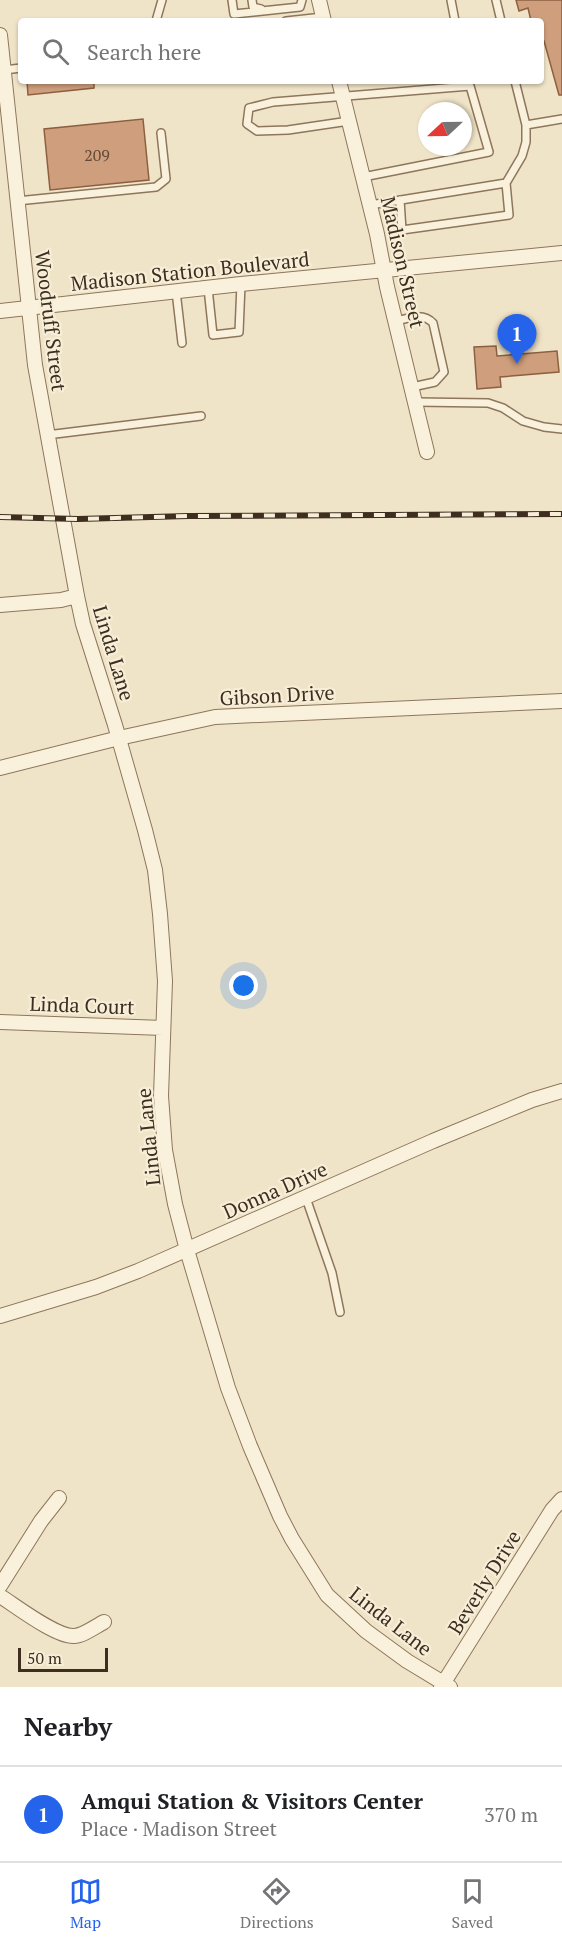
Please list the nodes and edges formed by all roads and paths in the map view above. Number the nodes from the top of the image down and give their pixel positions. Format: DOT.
graph roads {
  1 [pos="162,0"];
  2 [pos="232,0"];
  3 [pos="252,0"];
  4 [pos="300,0"];
  5 [pos="319,0"];
  6 [pos="451,0"];
  7 [pos="496,0"];
  8 [pos="157,18"];
  9 [pos="323,18"];
  10 [pos="454,18"];
  11 [pos="500,18"];
  12 [pos="0,35"];
  13 [pos="0,43"];
  14 [pos="18,68"];
  15 [pos="4,70"];
  16 [pos="340,84"];
  17 [pos="516,84"];
  18 [pos="343,96"];
  19 [pos="562,118"];
  20 [pos="349,121"];
  21 [pos="526,125"];
  22 [pos="161,133"];
  23 [pos="363,177"];
  24 [pos="506,183"];
  25 [pos="400,200"];
  26 [pos="17,201"];
  27 [pos="370,205"];
  28 [pos="562,253"];
  29 [pos="384,271"];
  30 [pos="241,284"];
  31 [pos="208,288"];
  32 [pos="176,291"];
  33 [pos="28,309"];
  34 [pos="0,311"];
  35 [pos="396,321"];
  36 [pos="182,343"];
  37 [pos="412,387"];
  38 [pos="416,402"];
  39 [pos="201,416"];
  40 [pos="562,429"];
  41 [pos="47,435"];
  42 [pos="427,452"];
  43 [pos="60,503"];
  44 [pos="77,596"];
  45 [pos="0,605"];
  46 [pos="562,701"];
  47 [pos="118,738"];
  48 [pos="0,768"];
  49 [pos="0,1022"];
  50 [pos="163,1028"];
  51 [pos="562,1091"];
  52 [pos="306,1198"];
  53 [pos="187,1250"];
  54 [pos="340,1312"];
  55 [pos="0,1316"];
  56 [pos="59,1498"];
  57 [pos="562,1499"];
  58 [pos="0,1586"];
  59 [pos="0,1596"];
  60 [pos="104,1622"];
  61 [pos="445,1686"];
  1 -- 8 [label="lane"];
  2 -- 4 [label="lane"];
  3 -- 4 [label="lane"];
  5 -- 9 [label="street"];
  6 -- 10 [label="lane"];
  7 -- 11 [label="lane"];
  12 -- 13 [label="street, Woodruff Street"];
  13 -- 15 [label="street, Woodruff Street"];
  14 -- 15 [label="lane"];
  15 -- 26 [label="street, Woodruff Street"];
  16 -- 18 [label="street, Madison Street"];
  17 -- 21 [label="lane"];
  18 -- 20 [label="street, Madison Street"];
  18 -- 20 [label="lane"];
  18 -- 23 [label="lane"];
  19 -- 21 [label="lane"];
  20 -- 23 [label="street, Madison Street"];
  21 -- 24 [label="lane"];
  22 -- 26 [label="lane"];
  23 -- 27 [label="street, Madison Street"];
  24 -- 25 [label="lane"];
  24 -- 25 [label="lane"];
  25 -- 27 [label="lane"];
  26 -- 33 [label="street, Woodruff Street"];
  27 -- 29 [label="street, Madison Street"];
  28 -- 29 [label="street, Madison Station Boulevard"];
  29 -- 30 [label="street, Madison Station Boulevard"];
  29 -- 35 [label="street, Madison Street"];
  30 -- 31 [label="street, Madison Station Boulevard"];
  30 -- 31 [label="lane"];
  31 -- 32 [label="street, Madison Station Boulevard"];
  32 -- 33 [label="street, Madison Station Boulevard"];
  32 -- 36 [label="lane"];
  33 -- 34 [label="street, Madison Station Boulevard"];
  33 -- 41 [label="street, Woodruff Street"];
  35 -- 37 [label="street, Madison Street"];
  35 -- 37 [label="lane"];
  37 -- 38 [label="street, Madison Street"];
  38 -- 40 [label="lane"];
  38 -- 42 [label="street, Madison Street"];
  39 -- 41 [label="lane"];
  41 -- 43 [label="street, Woodruff Street"];
  43 -- 44 [label="street, Linda Lane"];
  44 -- 45 [label="street"];
  44 -- 47 [label="street, Linda Lane"];
  46 -- 47 [label="street, Gibson Drive"];
  47 -- 48 [label="street, Gibson Drive"];
  47 -- 50 [label="street, Linda Lane"];
  49 -- 50 [label="street, Linda Court"];
  50 -- 53 [label="street, Linda Lane"];
  51 -- 52 [label="street, Donna Drive"];
  52 -- 53 [label="street, Donna Drive"];
  52 -- 54 [label="lane"];
  53 -- 55 [label="street, Donna Drive"];
  53 -- 61 [label="street, Linda Lane"];
  56 -- 58 [label="street"];
  57 -- 61 [label="street, Beverly Drive"];
  59 -- 60 [label="street"];
}
